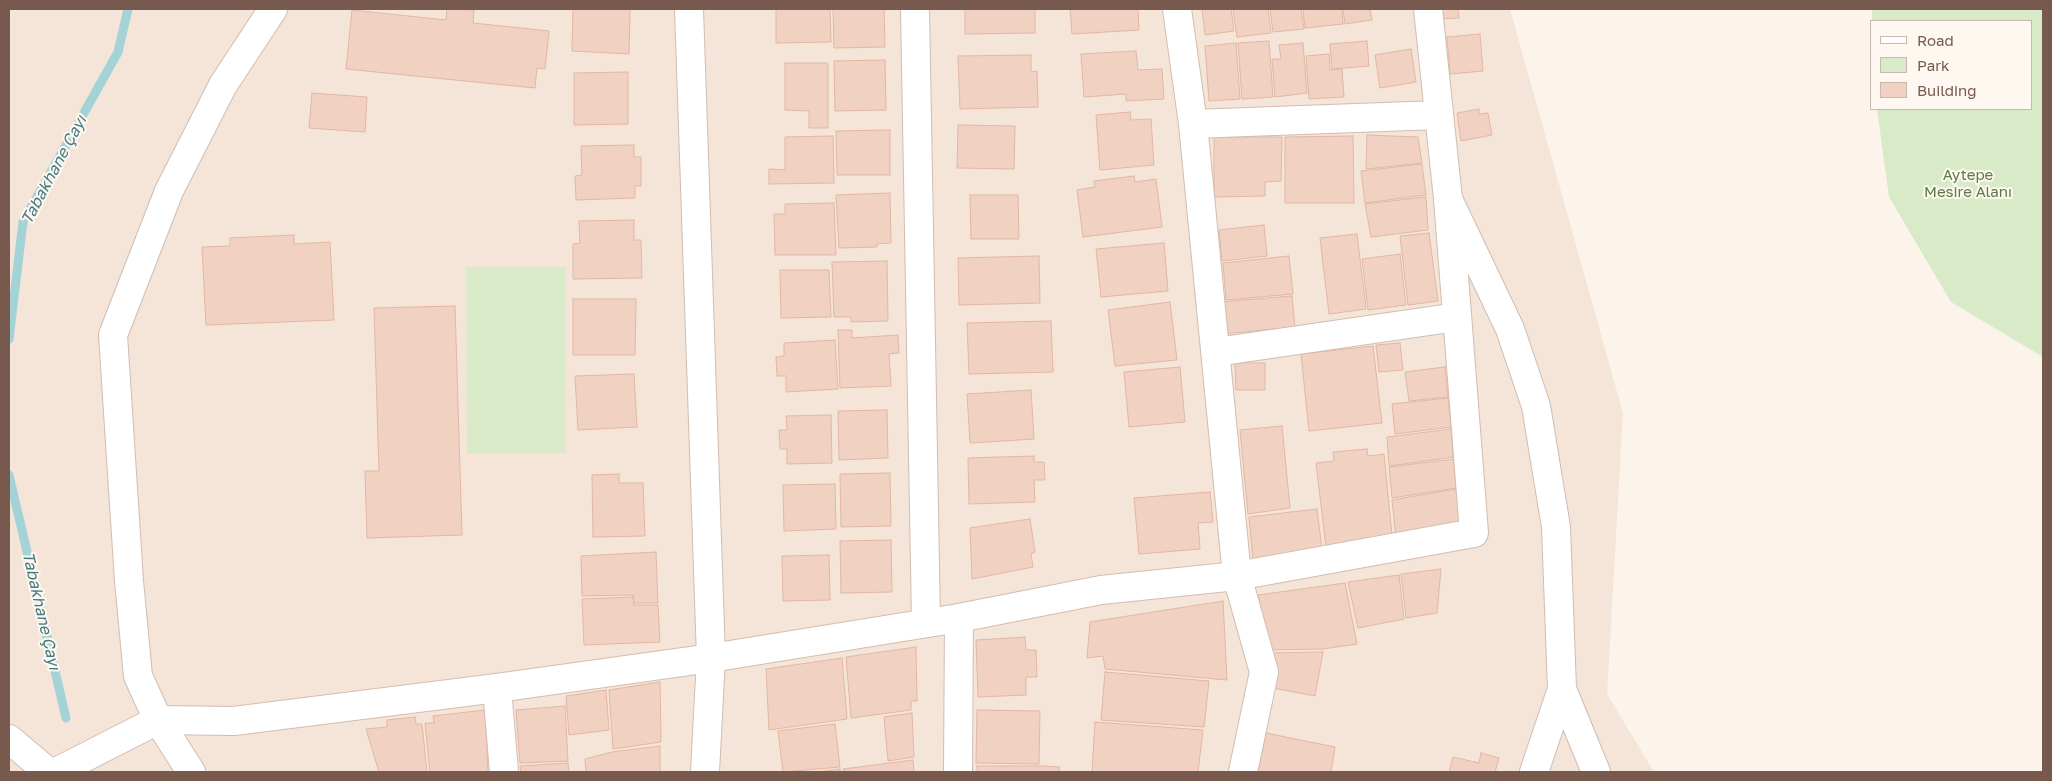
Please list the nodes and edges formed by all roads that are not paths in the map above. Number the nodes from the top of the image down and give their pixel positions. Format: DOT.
graph roads {
  1 [pos="273,9"];
  2 [pos="689,9"];
  3 [pos="915,9"];
  4 [pos="1177,9"];
  5 [pos="1428,9"];
  6 [pos="1438,115"];
  7 [pos="1193,124"];
  8 [pos="1448,199"];
  9 [pos="1457,317"];
  10 [pos="1216,352"];
  11 [pos="1237,576"];
  12 [pos="959,618"];
  13 [pos="926,622"];
  14 [pos="711,658"];
  15 [pos="497,688"];
  16 [pos="1562,689"];
  17 [pos="158,720"];
  18 [pos="9,739"];
  19 [pos="48,772"];
  20 [pos="56,772"];
  21 [pos="191,772"];
  22 [pos="504,772"];
  23 [pos="705,772"];
  24 [pos="958,772"];
  25 [pos="1243,772"];
  26 [pos="1534,772"];
  27 [pos="1596,772"];
  1 -- 17 [label="street"];
  2 -- 14 [label="street"];
  3 -- 13 [label="street"];
  4 -- 7 [label="street"];
  5 -- 6 [label="street"];
  6 -- 7 [label="street"];
  6 -- 8 [label="street"];
  7 -- 10 [label="street"];
  8 -- 9 [label="street"];
  8 -- 16 [label="street"];
  9 -- 10 [label="street"];
  9 -- 11 [label="street"];
  10 -- 11 [label="street"];
  11 -- 12 [label="street"];
  11 -- 25 [label="street"];
  12 -- 13 [label="street"];
  12 -- 24 [label="street"];
  13 -- 14 [label="street"];
  14 -- 15 [label="street"];
  14 -- 23 [label="street"];
  15 -- 17 [label="street"];
  15 -- 22 [label="street"];
  16 -- 26 [label="street"];
  16 -- 27 [label="street"];
  17 -- 20 [label="street"];
  17 -- 21 [label="street"];
  18 -- 19 [label="street"];
}
